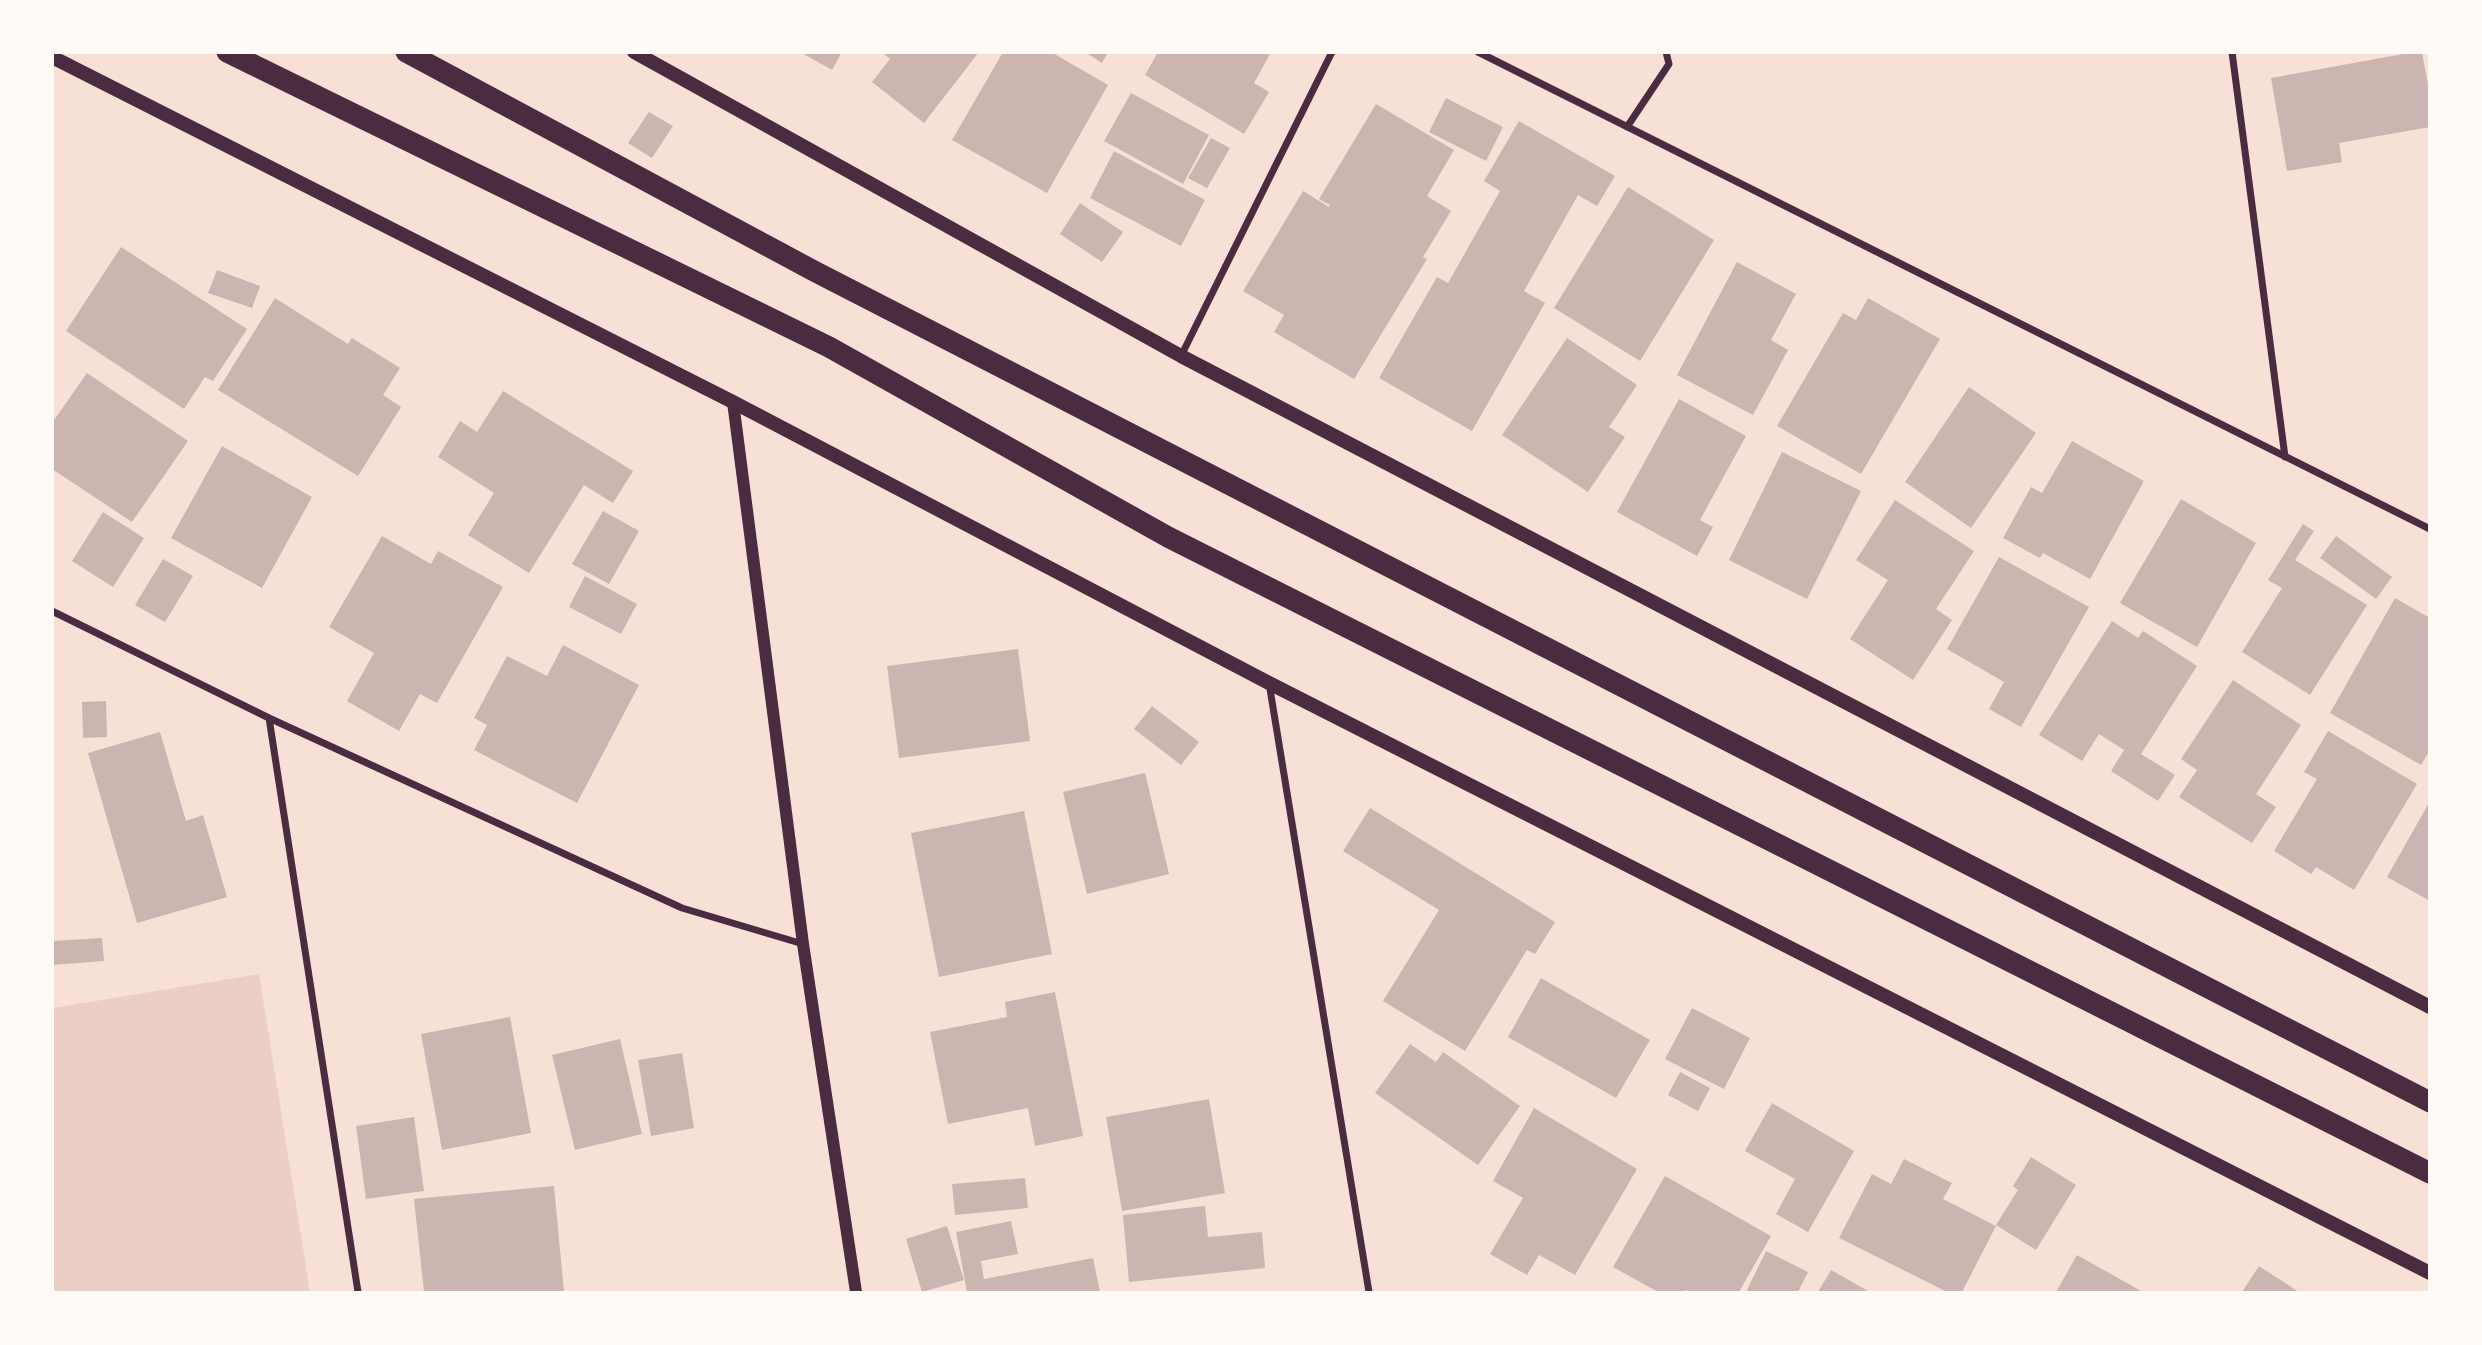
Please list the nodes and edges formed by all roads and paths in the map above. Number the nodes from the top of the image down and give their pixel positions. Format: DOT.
graph roads {
  1 [pos="227,52"];
  2 [pos="406,52"];
  3 [pos="634,52"];
  4 [pos="1332,52"];
  5 [pos="1478,52"];
  6 [pos="1666,52"];
  7 [pos="2232,52"];
  8 [pos="52,57"];
  9 [pos="1627,127"];
  10 [pos="1181,356"];
  11 [pos="733,402"];
  12 [pos="2286,457"];
  13 [pos="2430,529"];
  14 [pos="52,611"];
  15 [pos="1269,683"];
  16 [pos="269,718"];
  17 [pos="803,944"];
  18 [pos="2430,1007"];
  19 [pos="2430,1102"];
  20 [pos="2430,1173"];
  21 [pos="2430,1273"];
  22 [pos="1370,1292"];
  23 [pos="358,1293"];
  24 [pos="856,1293"];
  1 -- 20 [label="highway"];
  2 -- 19 [label="highway"];
  3 -- 10 [label="main road"];
  4 -- 10 [label="street"];
  5 -- 9 [label="street"];
  6 -- 9 [label="street"];
  7 -- 12 [label="street"];
  8 -- 11 [label="main road"];
  9 -- 12 [label="street"];
  10 -- 18 [label="main road"];
  11 -- 15 [label="main road"];
  11 -- 17 [label="street"];
  12 -- 13 [label="street"];
  14 -- 16 [label="street"];
  15 -- 21 [label="main road"];
  15 -- 22 [label="street"];
  16 -- 17 [label="street"];
  16 -- 23 [label="street"];
  17 -- 24 [label="street"];
}
